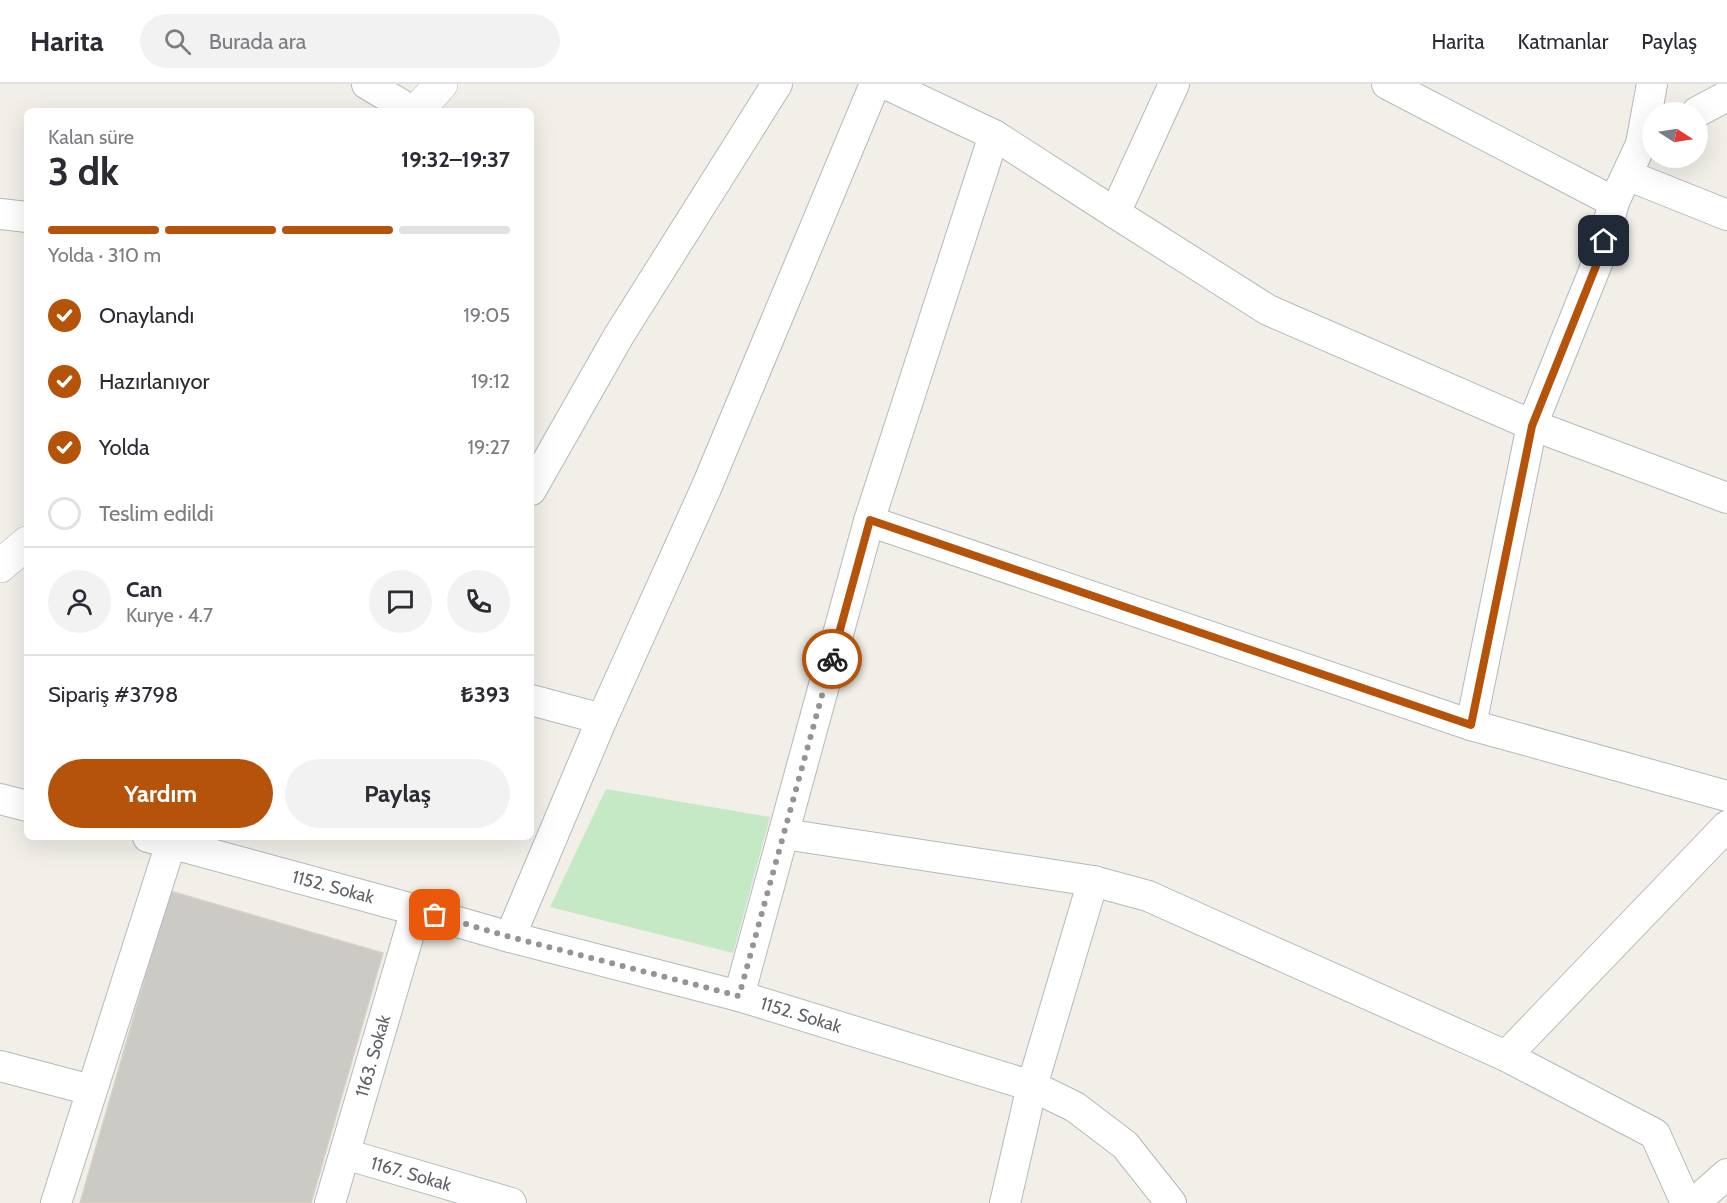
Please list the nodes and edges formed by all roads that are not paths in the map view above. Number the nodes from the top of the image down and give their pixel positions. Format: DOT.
graph roads {
  1 [pos="367,84"];
  2 [pos="441,84"];
  3 [pos="777,84"];
  4 [pos="875,84"];
  5 [pos="886,84"];
  6 [pos="1174,84"];
  7 [pos="1387,84"];
  8 [pos="1652,84"];
  9 [pos="1727,96"];
  10 [pos="1650,102"];
  11 [pos="1708,106"];
  12 [pos="407,108"];
  13 [pos="420,108"];
  14 [pos="994,135"];
  15 [pos="1642,150"];
  16 [pos="1627,175"];
  17 [pos="1614,202"];
  18 [pos="1115,213"];
  19 [pos="0,214"];
  20 [pos="1727,215"];
  21 [pos="24,217"];
  22 [pos="1532,426"];
  23 [pos="534,485"];
  24 [pos="1727,498"];
  25 [pos="870,520"];
  26 [pos="534,701"];
  27 [pos="602,718"];
  28 [pos="1471,725"];
  29 [pos="1727,796"];
  30 [pos="0,799"];
  31 [pos="24,805"];
  32 [pos="1727,826"];
  33 [pos="784,834"];
  34 [pos="159,840"];
  35 [pos="1093,881"];
  36 [pos="416,910"];
  37 [pos="510,937"];
  38 [pos="739,996"];
  39 [pos="1506,1056"];
  40 [pos="0,1066"];
  41 [pos="1032,1086"];
  42 [pos="91,1090"];
  43 [pos="345,1154"];
  44 [pos="1727,1174"];
  45 [pos="56,1203"];
  46 [pos="330,1203"];
  47 [pos="511,1203"];
  48 [pos="1005,1203"];
  49 [pos="1171,1203"];
  50 [pos="1686,1203"];
  51 [pos="1694,1203"];
  1 -- 12 [label="street"];
  2 -- 13 [label="street"];
  3 -- 23 [label="street"];
  4 -- 27 [label="street"];
  5 -- 14 [label="street"];
  6 -- 18 [label="street"];
  7 -- 17 [label="street"];
  8 -- 10 [label="street"];
  9 -- 11 [label="street"];
  14 -- 18 [label="street"];
  14 -- 25 [label="street"];
  15 -- 16 [label="street"];
  16 -- 17 [label="street"];
  16 -- 20 [label="street"];
  17 -- 22 [label="street"];
  18 -- 22 [label="street"];
  19 -- 21 [label="street"];
  22 -- 24 [label="street"];
  22 -- 28 [label="street"];
  25 -- 28 [label="street"];
  25 -- 33 [label="street"];
  26 -- 27 [label="street"];
  27 -- 37 [label="street"];
  28 -- 29 [label="street"];
  30 -- 31 [label="street"];
  32 -- 39 [label="street"];
  33 -- 35 [label="street"];
  33 -- 38 [label="street"];
  34 -- 36 [label="street, 1152. Sokak"];
  34 -- 42 [label="street"];
  35 -- 39 [label="street"];
  35 -- 41 [label="street"];
  36 -- 37 [label="street, 1152. Sokak"];
  36 -- 43 [label="street, 1163. Sokak"];
  37 -- 38 [label="street, 1152. Sokak"];
  38 -- 41 [label="street, 1152. Sokak"];
  39 -- 50 [label="street"];
  40 -- 42 [label="street"];
  41 -- 48 [label="street"];
  41 -- 49 [label="street, 1152. Sokak"];
  42 -- 45 [label="street"];
  43 -- 46 [label="street, 1163. Sokak"];
  43 -- 47 [label="street, 1167. Sokak"];
  44 -- 51 [label="street"];
}
